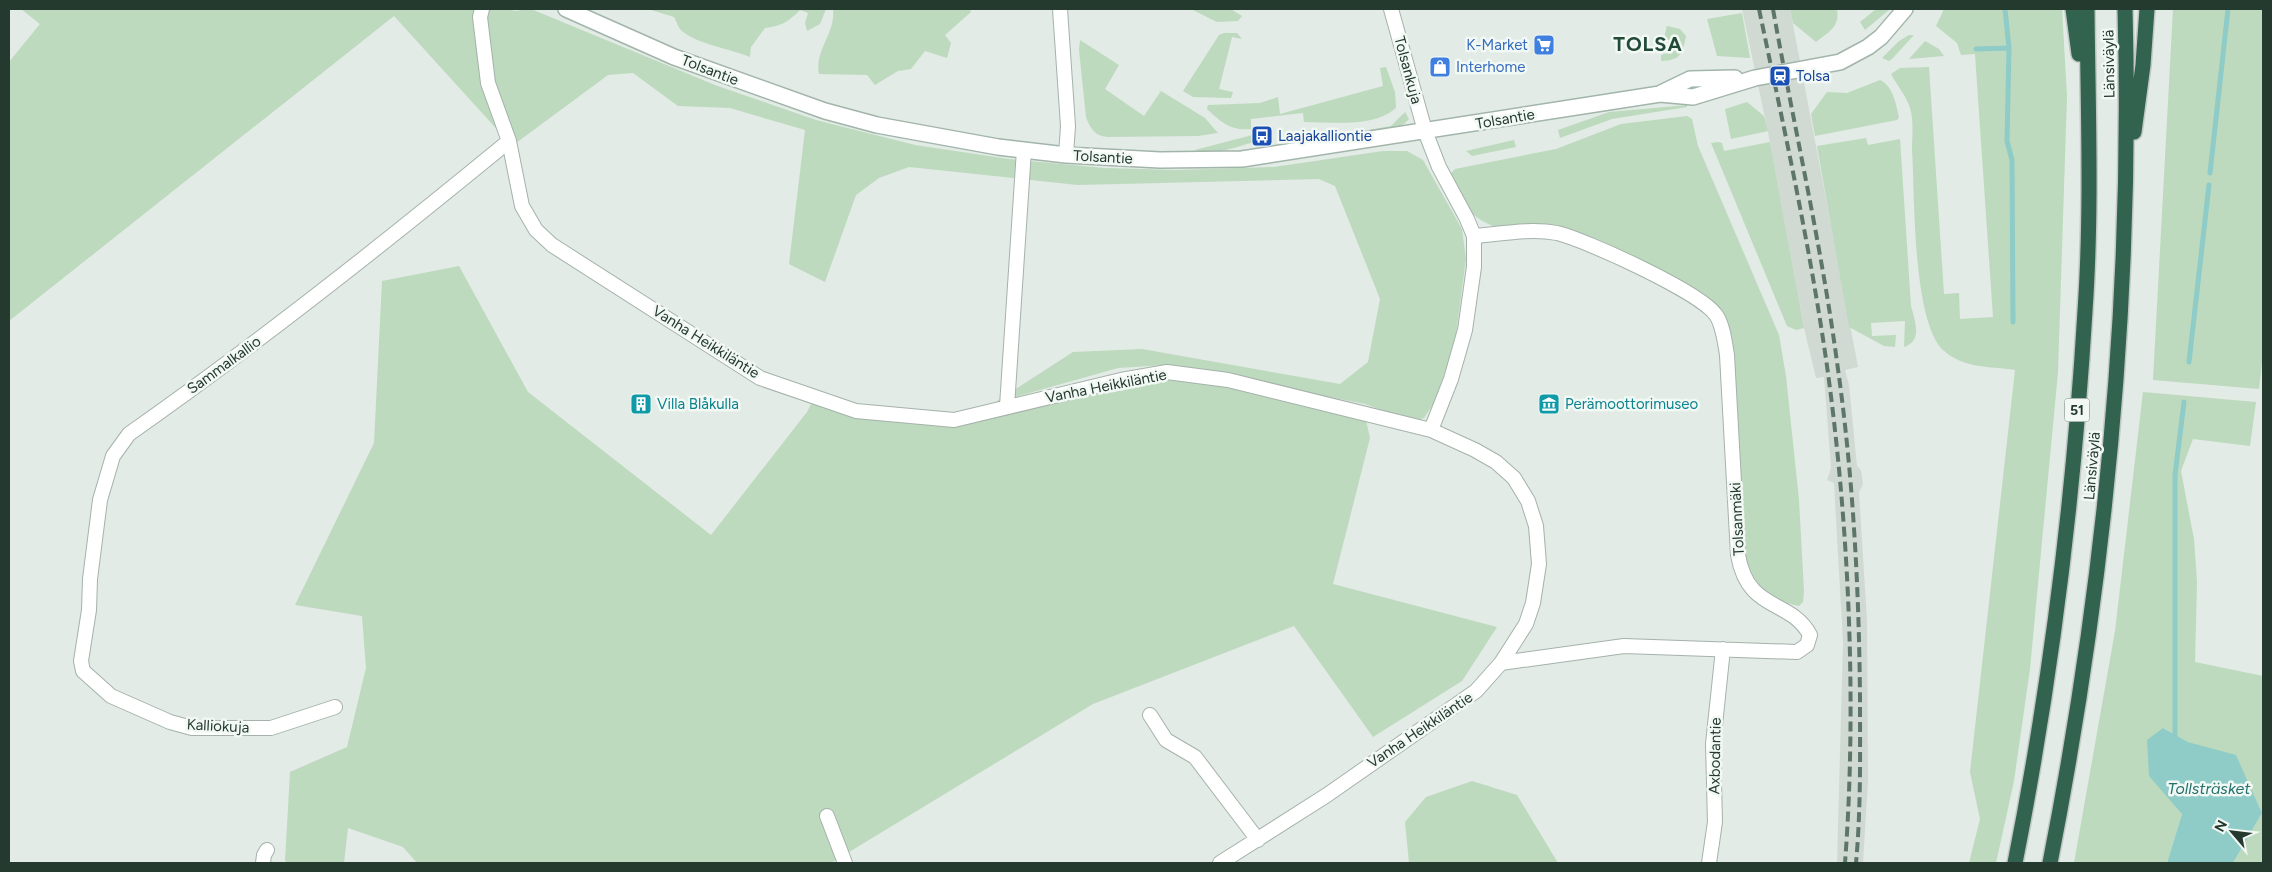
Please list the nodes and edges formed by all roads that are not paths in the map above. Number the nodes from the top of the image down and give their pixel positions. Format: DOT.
graph roads {
  1 [pos="482,9"];
  2 [pos="566,9"];
  3 [pos="1060,9"];
  4 [pos="1392,9"];
  5 [pos="1905,9"];
  6 [pos="2073,9"];
  7 [pos="2087,9"];
  8 [pos="2125,9"];
  9 [pos="2147,9"];
  10 [pos="2088,124"];
  11 [pos="1425,131"];
  12 [pos="509,141"];
  13 [pos="1024,150"];
  14 [pos="1066,155"];
  15 [pos="2126,195"];
  16 [pos="1474,236"];
  17 [pos="1007,406"];
  18 [pos="1431,430"];
  19 [pos="1723,649"];
  20 [pos="1501,663"];
  21 [pos="83,671"];
  22 [pos="335,707"];
  23 [pos="1150,715"];
  24 [pos="827,816"];
  25 [pos="1258,840"];
  26 [pos="844,863"];
  27 [pos="1220,863"];
  28 [pos="1709,863"];
  29 [pos="2015,863"];
  30 [pos="2050,863"];
  1 -- 12 [label="street, Vanha Heikkiläntie"];
  2 -- 13 [label="street, Tolsantie"];
  3 -- 14 [label="street"];
  4 -- 11 [label="street, Tolsankuja"];
  5 -- 11 [label="street, Tolsantie"];
  6 -- 10 [label="highway"];
  7 -- 10 [label="highway, Länsiväylä / 51"];
  8 -- 15 [label="highway, Länsiväylä"];
  9 -- 15 [label="highway"];
  10 -- 29 [label="highway, Länsiväylä / 51"];
  11 -- 14 [label="street, Tolsantie"];
  11 -- 16 [label="street, Tolsankuja"];
  12 -- 17 [label="street, Vanha Heikkiläntie"];
  12 -- 21 [label="street, Sammalkallio"];
  13 -- 14 [label="street, Tolsantie"];
  13 -- 17 [label="street"];
  15 -- 30 [label="highway, Länsiväylä"];
  16 -- 18 [label="street"];
  16 -- 19 [label="street, Tolsanmäki"];
  17 -- 18 [label="street, Vanha Heikkiläntie"];
  18 -- 20 [label="street, Vanha Heikkiläntie"];
  19 -- 20 [label="street, Tolsanmäki"];
  19 -- 28 [label="street, Axbodantie"];
  20 -- 25 [label="street, Vanha Heikkiläntie"];
  21 -- 22 [label="street, Kalliokuja"];
  23 -- 25 [label="street"];
  24 -- 26 [label="street"];
  25 -- 27 [label="street, Vanha Heikkiläntie"];
}
